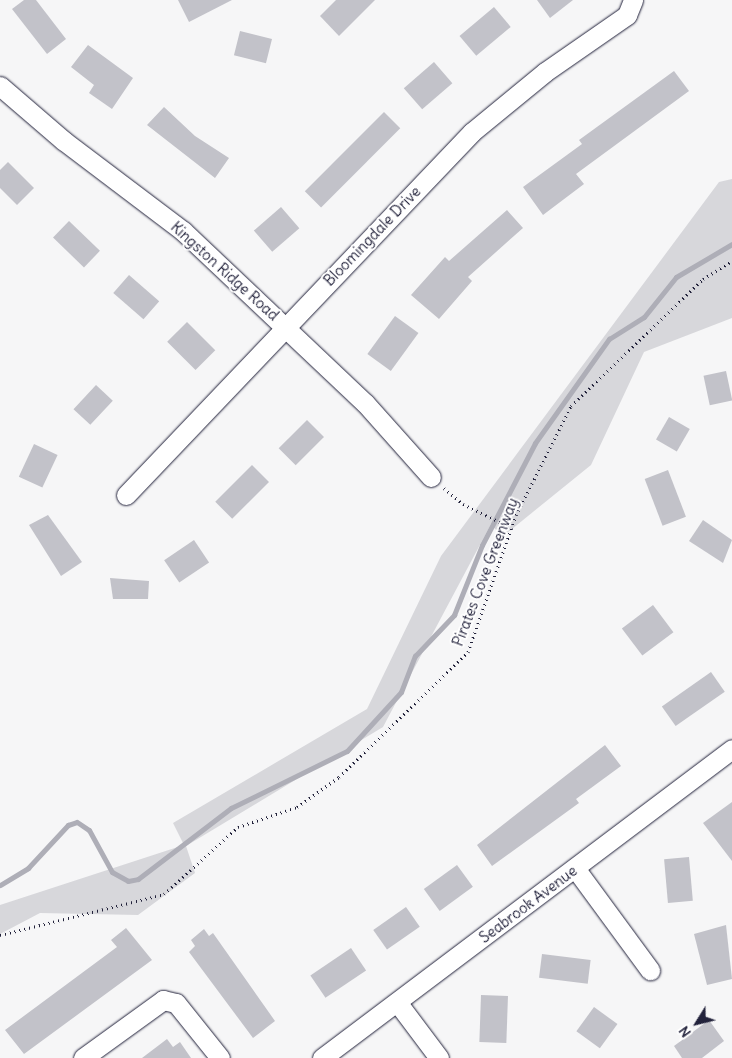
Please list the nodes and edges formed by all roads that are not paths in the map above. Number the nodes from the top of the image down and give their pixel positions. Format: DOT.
graph roads {
  1 [pos="633,0"];
  2 [pos="0,86"];
  3 [pos="286,326"];
  4 [pos="431,477"];
  5 [pos="126,495"];
  6 [pos="732,749"];
  7 [pos="575,868"];
  8 [pos="650,970"];
  9 [pos="397,1002"];
  10 [pos="83,1058"];
  11 [pos="220,1058"];
  12 [pos="322,1058"];
  13 [pos="439,1058"];
  1 -- 3 [label="street, Bloomingdale Drive"];
  2 -- 3 [label="street, Kingston Ridge Road"];
  3 -- 4 [label="street, Kingston Ridge Road"];
  3 -- 5 [label="street, Bloomingdale Drive"];
  6 -- 7 [label="street, Seabrook Avenue"];
  7 -- 8 [label="street"];
  7 -- 9 [label="street, Seabrook Avenue"];
  9 -- 12 [label="street, Seabrook Avenue"];
  9 -- 13 [label="street"];
  10 -- 11 [label="street"];
}
